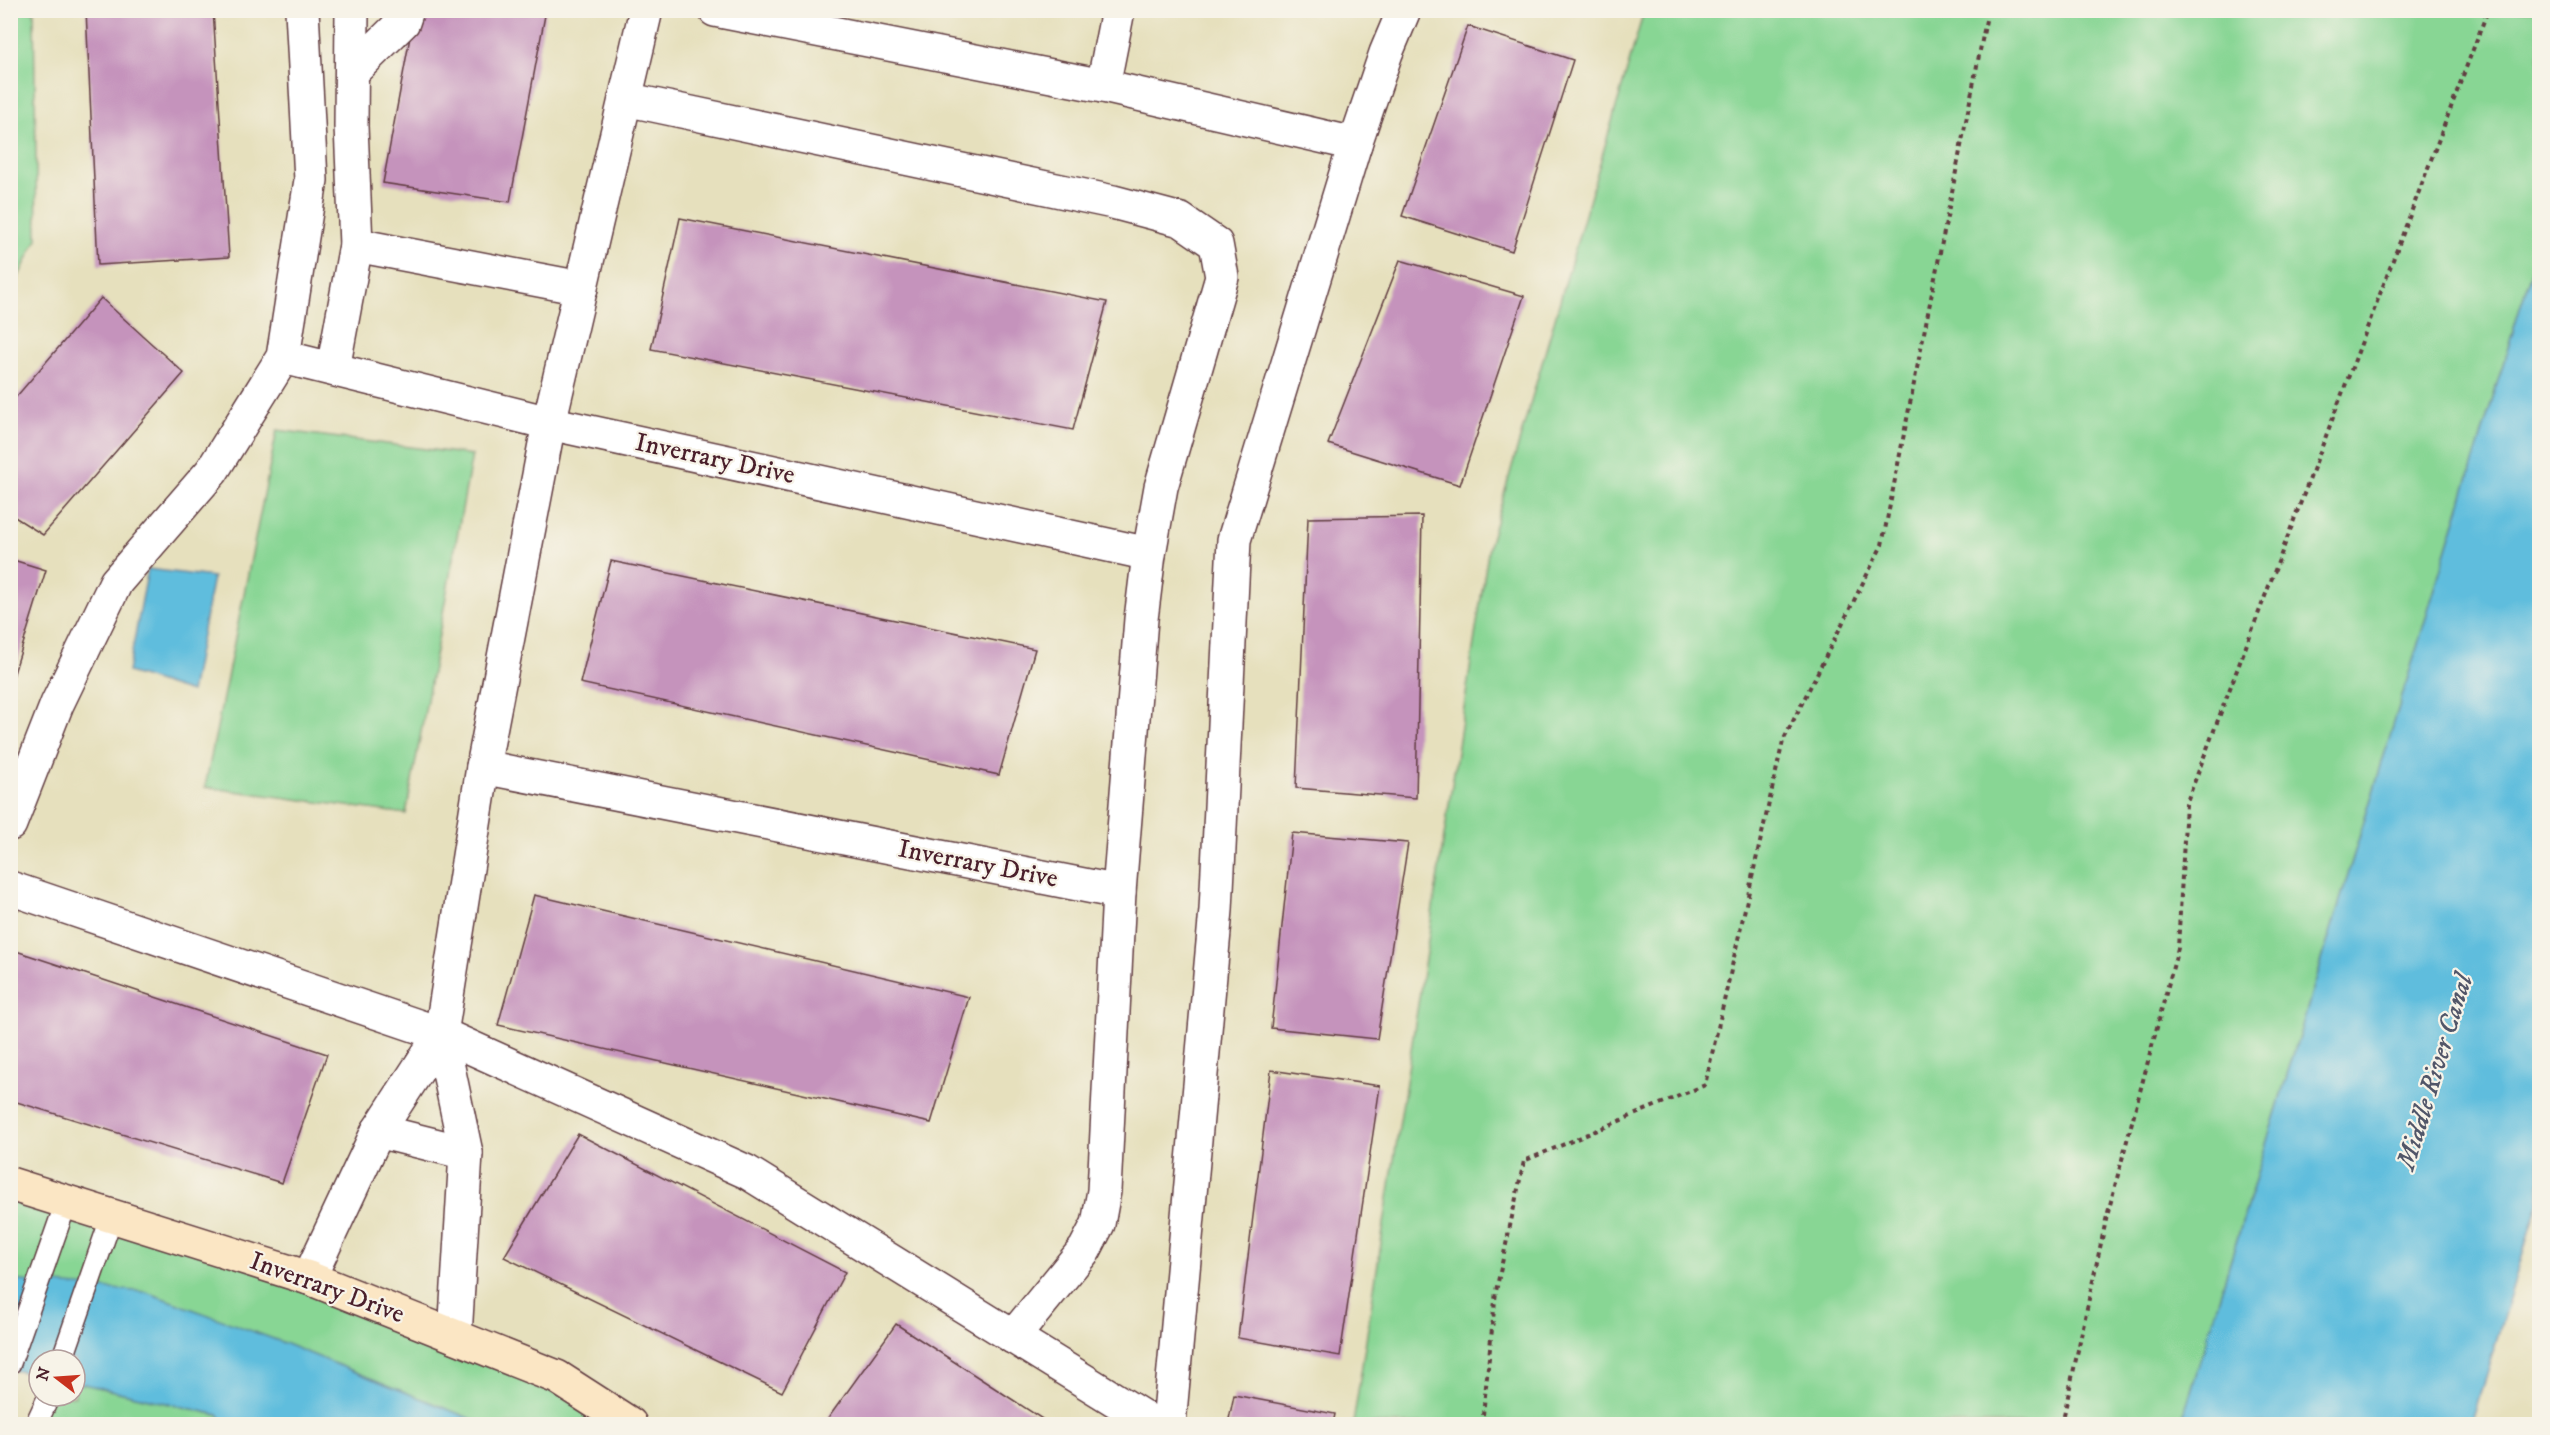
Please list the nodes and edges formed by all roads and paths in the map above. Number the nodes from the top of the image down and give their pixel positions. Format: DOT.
graph roads {
  1 [pos="302,10"];
  2 [pos="352,10"];
  3 [pos="407,10"];
  4 [pos="646,10"];
  5 [pos="715,10"];
  6 [pos="1118,10"];
  7 [pos="1404,10"];
  8 [pos="1988,10"];
  9 [pos="2488,10"];
  10 [pos="353,71"];
  11 [pos="1103,86"];
  12 [pos="625,99"];
  13 [pos="1355,144"];
  14 [pos="356,245"];
  15 [pos="581,288"];
  16 [pos="283,357"];
  17 [pos="333,369"];
  18 [pos="549,423"];
  19 [pos="1149,554"];
  20 [pos="483,767"];
  21 [pos="10,824"];
  22 [pos="10,888"];
  23 [pos="1119,892"];
  24 [pos="441,1034"];
  25 [pos="378,1131"];
  26 [pos="466,1153"];
  27 [pos="10,1184"];
  28 [pos="66,1203"];
  29 [pos="112,1216"];
  30 [pos="309,1278"];
  31 [pos="455,1336"];
  32 [pos="1013,1337"];
  33 [pos="66,1348"];
  34 [pos="10,1363"];
  35 [pos="44,1408"];
  36 [pos="36,1425"];
  37 [pos="630,1425"];
  38 [pos="1154,1425"];
  39 [pos="1169,1425"];
  40 [pos="1482,1425"];
  41 [pos="2062,1425"];
  1 -- 16 [label="street"];
  2 -- 10 [label="street"];
  3 -- 10 [label="street"];
  4 -- 12 [label="street"];
  5 -- 11 [label="street"];
  6 -- 11 [label="street"];
  7 -- 13 [label="street"];
  8 -- 40 [label="path"];
  9 -- 41 [label="path"];
  10 -- 14 [label="street"];
  11 -- 13 [label="street"];
  12 -- 15 [label="street"];
  12 -- 19 [label="street"];
  13 -- 39 [label="street"];
  14 -- 15 [label="street"];
  14 -- 17 [label="street"];
  15 -- 18 [label="street"];
  16 -- 17 [label="street, Inverrary Drive"];
  16 -- 21 [label="street"];
  17 -- 18 [label="street, Inverrary Drive"];
  18 -- 19 [label="street, Inverrary Drive"];
  18 -- 20 [label="street"];
  19 -- 23 [label="street"];
  20 -- 23 [label="street, Inverrary Drive"];
  20 -- 24 [label="street"];
  22 -- 24 [label="street"];
  23 -- 32 [label="street"];
  24 -- 25 [label="street"];
  24 -- 26 [label="street"];
  24 -- 32 [label="street"];
  25 -- 26 [label="street"];
  25 -- 30 [label="street"];
  26 -- 31 [label="street"];
  27 -- 28 [label="street, Inverrary Drive"];
  28 -- 29 [label="street, Inverrary Drive"];
  28 -- 34 [label="lane"];
  29 -- 30 [label="street, Inverrary Drive"];
  29 -- 33 [label="lane"];
  30 -- 31 [label="street, Inverrary Drive"];
  31 -- 37 [label="street, Inverrary Drive"];
  32 -- 38 [label="street"];
  35 -- 36 [label="lane"];
}
